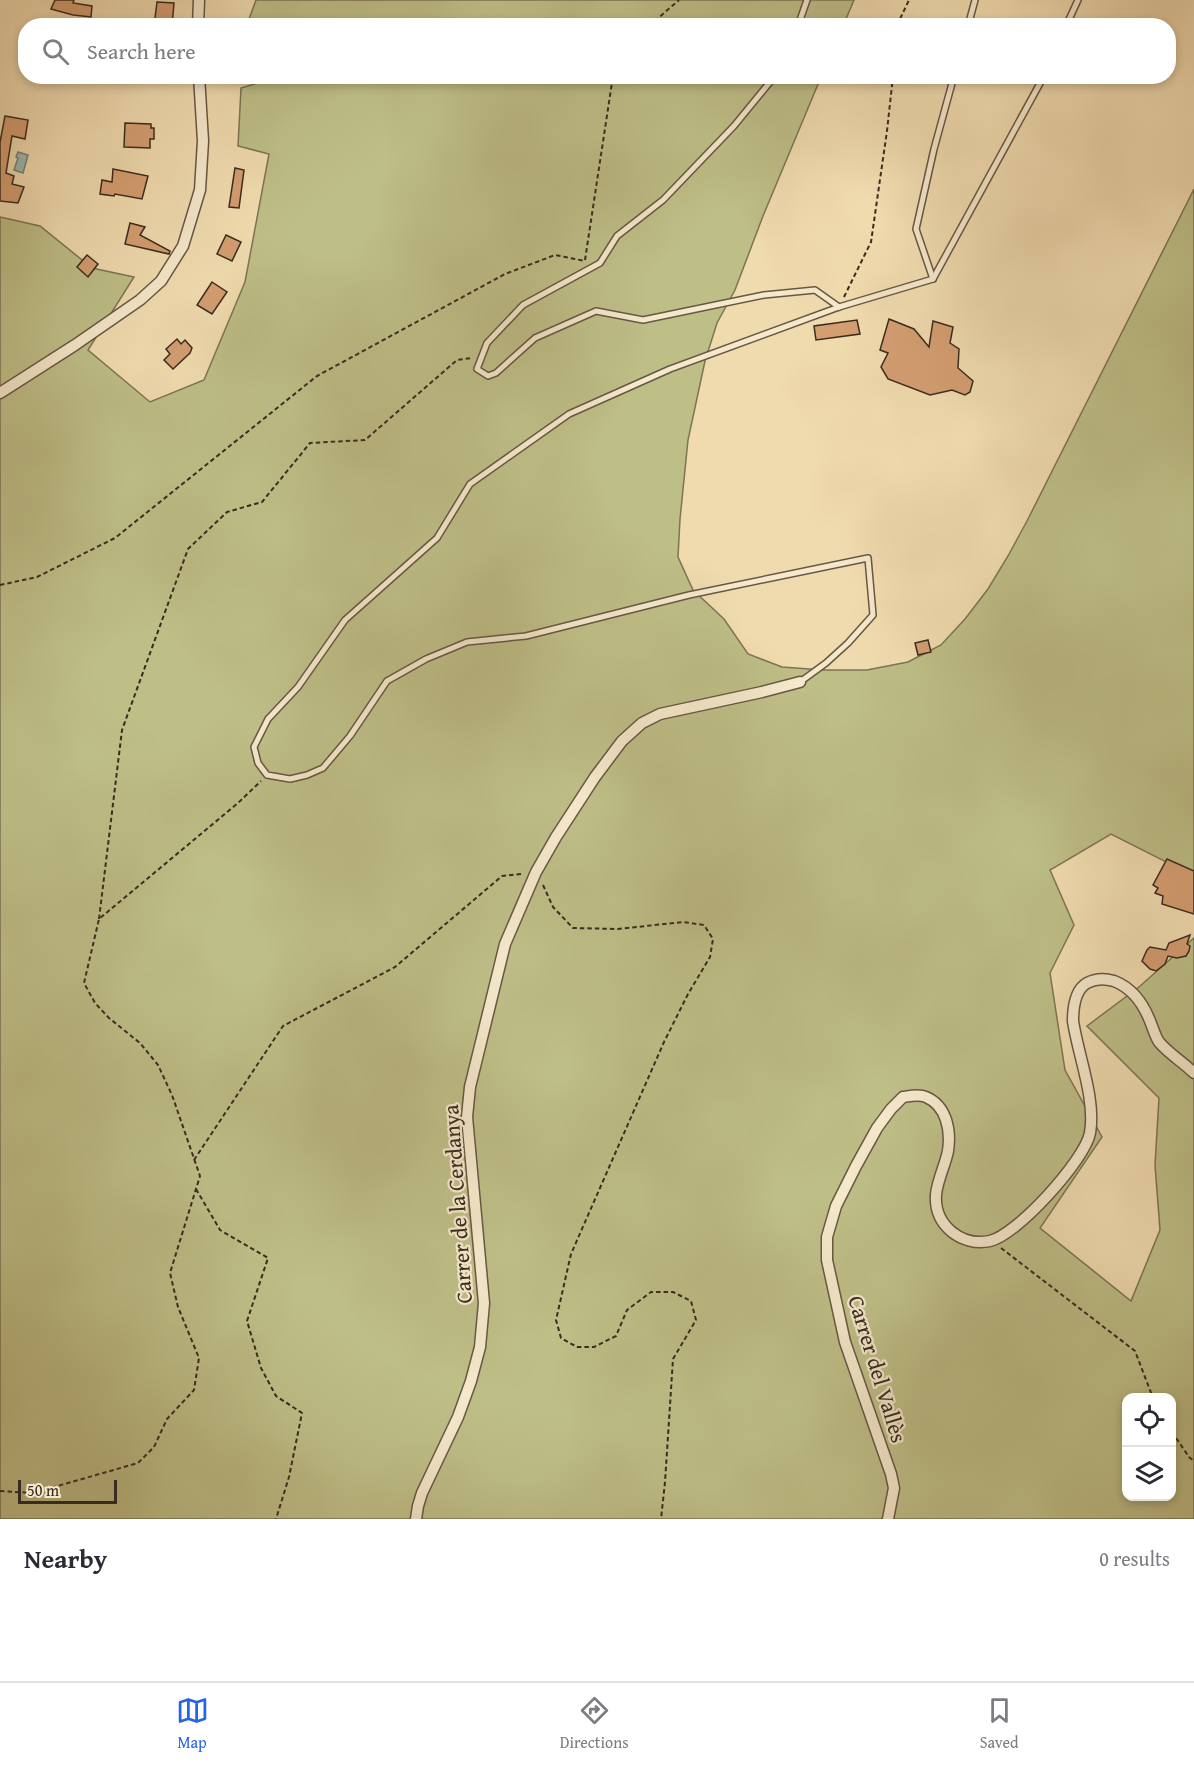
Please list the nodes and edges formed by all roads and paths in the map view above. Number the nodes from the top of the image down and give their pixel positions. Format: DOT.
graph roads {
  1 [pos="199,0"];
  2 [pos="679,0"];
  3 [pos="807,0"];
  4 [pos="909,0"];
  5 [pos="975,0"];
  6 [pos="1078,0"];
  7 [pos="198,18"];
  8 [pos="658,18"];
  9 [pos="801,18"];
  10 [pos="900,18"];
  11 [pos="970,18"];
  12 [pos="1070,18"];
  13 [pos="199,84"];
  14 [pos="612,84"];
  15 [pos="768,84"];
  16 [pos="892,84"];
  17 [pos="952,84"];
  18 [pos="1040,84"];
  19 [pos="585,261"];
  20 [pos="600,263"];
  21 [pos="933,279"];
  22 [pos="839,307"];
  23 [pos="481,357"];
  24 [pos="0,393"];
  25 [pos="0,585"];
  26 [pos="800,681"];
  27 [pos="267,776"];
  28 [pos="536,872"];
  29 [pos="99,919"];
  30 [pos="1194,1073"];
  31 [pos="194,1160"];
  32 [pos="196,1189"];
  33 [pos="991,1241"];
  34 [pos="1151,1393"];
  35 [pos="1176,1438"];
  36 [pos="1194,1461"];
  37 [pos="0,1491"];
  38 [pos="276,1519"];
  39 [pos="416,1519"];
  40 [pos="661,1519"];
  41 [pos="888,1519"];
  1 -- 7 [label="street"];
  2 -- 8 [label="path"];
  3 -- 9 [label="lane"];
  4 -- 10 [label="path"];
  5 -- 11 [label="lane"];
  6 -- 12 [label="lane"];
  13 -- 24 [label="street"];
  14 -- 19 [label="path"];
  15 -- 20 [label="lane"];
  16 -- 22 [label="path"];
  17 -- 21 [label="lane"];
  18 -- 21 [label="lane"];
  19 -- 20 [label="path"];
  19 -- 25 [label="path"];
  20 -- 23 [label="lane"];
  21 -- 22 [label="lane"];
  22 -- 23 [label="lane"];
  22 -- 27 [label="lane"];
  23 -- 29 [label="path"];
  26 -- 27 [label="lane"];
  26 -- 28 [label="street, Carrer de la Cerdanya"];
  27 -- 29 [label="path"];
  28 -- 31 [label="path"];
  28 -- 39 [label="street, Carrer de la Cerdanya"];
  28 -- 40 [label="path"];
  29 -- 31 [label="path"];
  30 -- 33 [label="street"];
  31 -- 32 [label="path"];
  32 -- 37 [label="path"];
  32 -- 38 [label="path"];
  33 -- 34 [label="path"];
  33 -- 41 [label="street, Carrer del Vallès"];
  35 -- 36 [label="path"];
}
